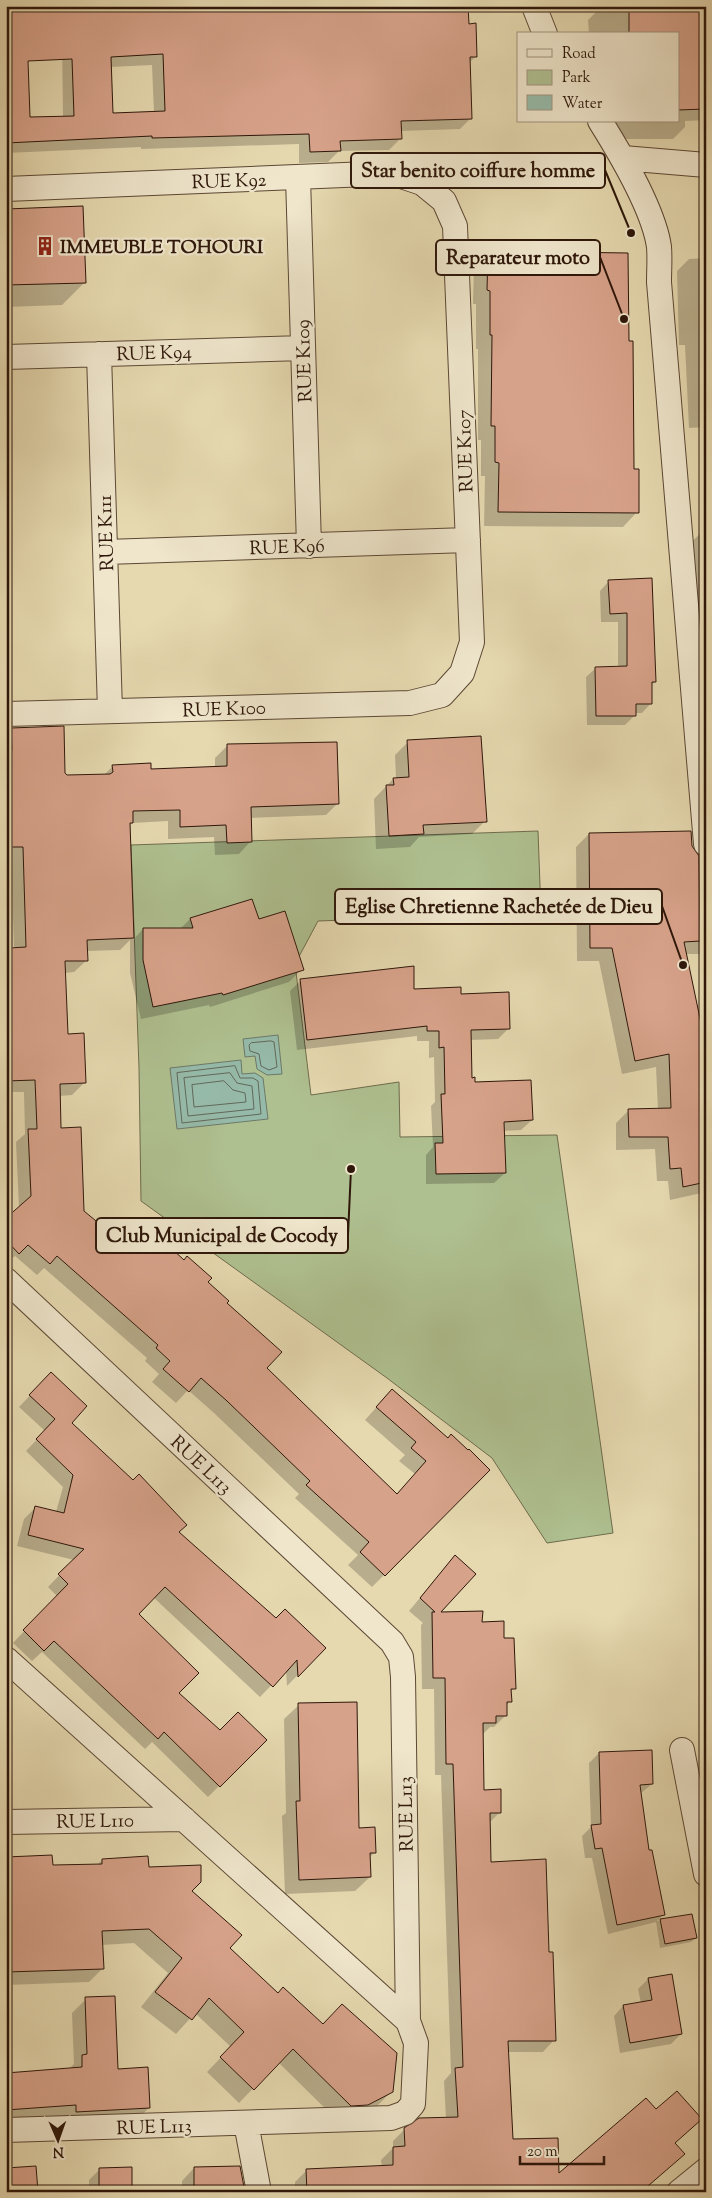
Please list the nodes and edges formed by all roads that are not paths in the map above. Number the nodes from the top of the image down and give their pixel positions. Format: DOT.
graph roads {
  1 [pos="534,6"];
  2 [pos="544,32"];
  3 [pos="601,122"];
  4 [pos="623,158"];
  5 [pos="706,165"];
  6 [pos="298,177"];
  7 [pos="6,189"];
  8 [pos="444,200"];
  9 [pos="302,348"];
  10 [pos="99,354"];
  11 [pos="6,357"];
  12 [pos="468,540"];
  13 [pos="308,546"];
  14 [pos="106,552"];
  15 [pos="442,695"];
  16 [pos="110,711"];
  17 [pos="6,714"];
  18 [pos="706,843"];
  19 [pos="6,1280"];
  20 [pos="6,1660"];
  21 [pos="682,1750"];
  22 [pos="184,1818"];
  23 [pos="6,1822"];
  24 [pos="706,1874"];
  25 [pos="408,2020"];
  26 [pos="246,2123"];
  27 [pos="6,2130"];
  28 [pos="706,2170"];
  29 [pos="259,2192"];
  30 [pos="678,2192"];
  1 -- 2 [label="street"];
  3 -- 4 [label="street"];
  4 -- 5 [label="street"];
  4 -- 18 [label="street"];
  6 -- 7 [label="street, RUE K92"];
  6 -- 8 [label="street, RUE K92"];
  6 -- 9 [label="street, RUE K109"];
  8 -- 12 [label="street, RUE K107"];
  9 -- 10 [label="street, RUE K94"];
  9 -- 13 [label="street, RUE K109"];
  10 -- 11 [label="street, RUE K94"];
  10 -- 14 [label="street, RUE K111"];
  12 -- 13 [label="street, RUE K96"];
  12 -- 15 [label="street, RUE K107"];
  13 -- 14 [label="street, RUE K96"];
  14 -- 16 [label="street, RUE K111"];
  15 -- 16 [label="street, RUE K100"];
  16 -- 17 [label="street, RUE K100"];
  19 -- 25 [label="street, RUE L113"];
  20 -- 22 [label="street"];
  21 -- 24 [label="street"];
  22 -- 23 [label="street, RUE L110"];
  22 -- 25 [label="street"];
  25 -- 26 [label="street, RUE L113"];
  26 -- 27 [label="street, RUE L113"];
  26 -- 29 [label="street"];
  28 -- 30 [label="street"];
}
